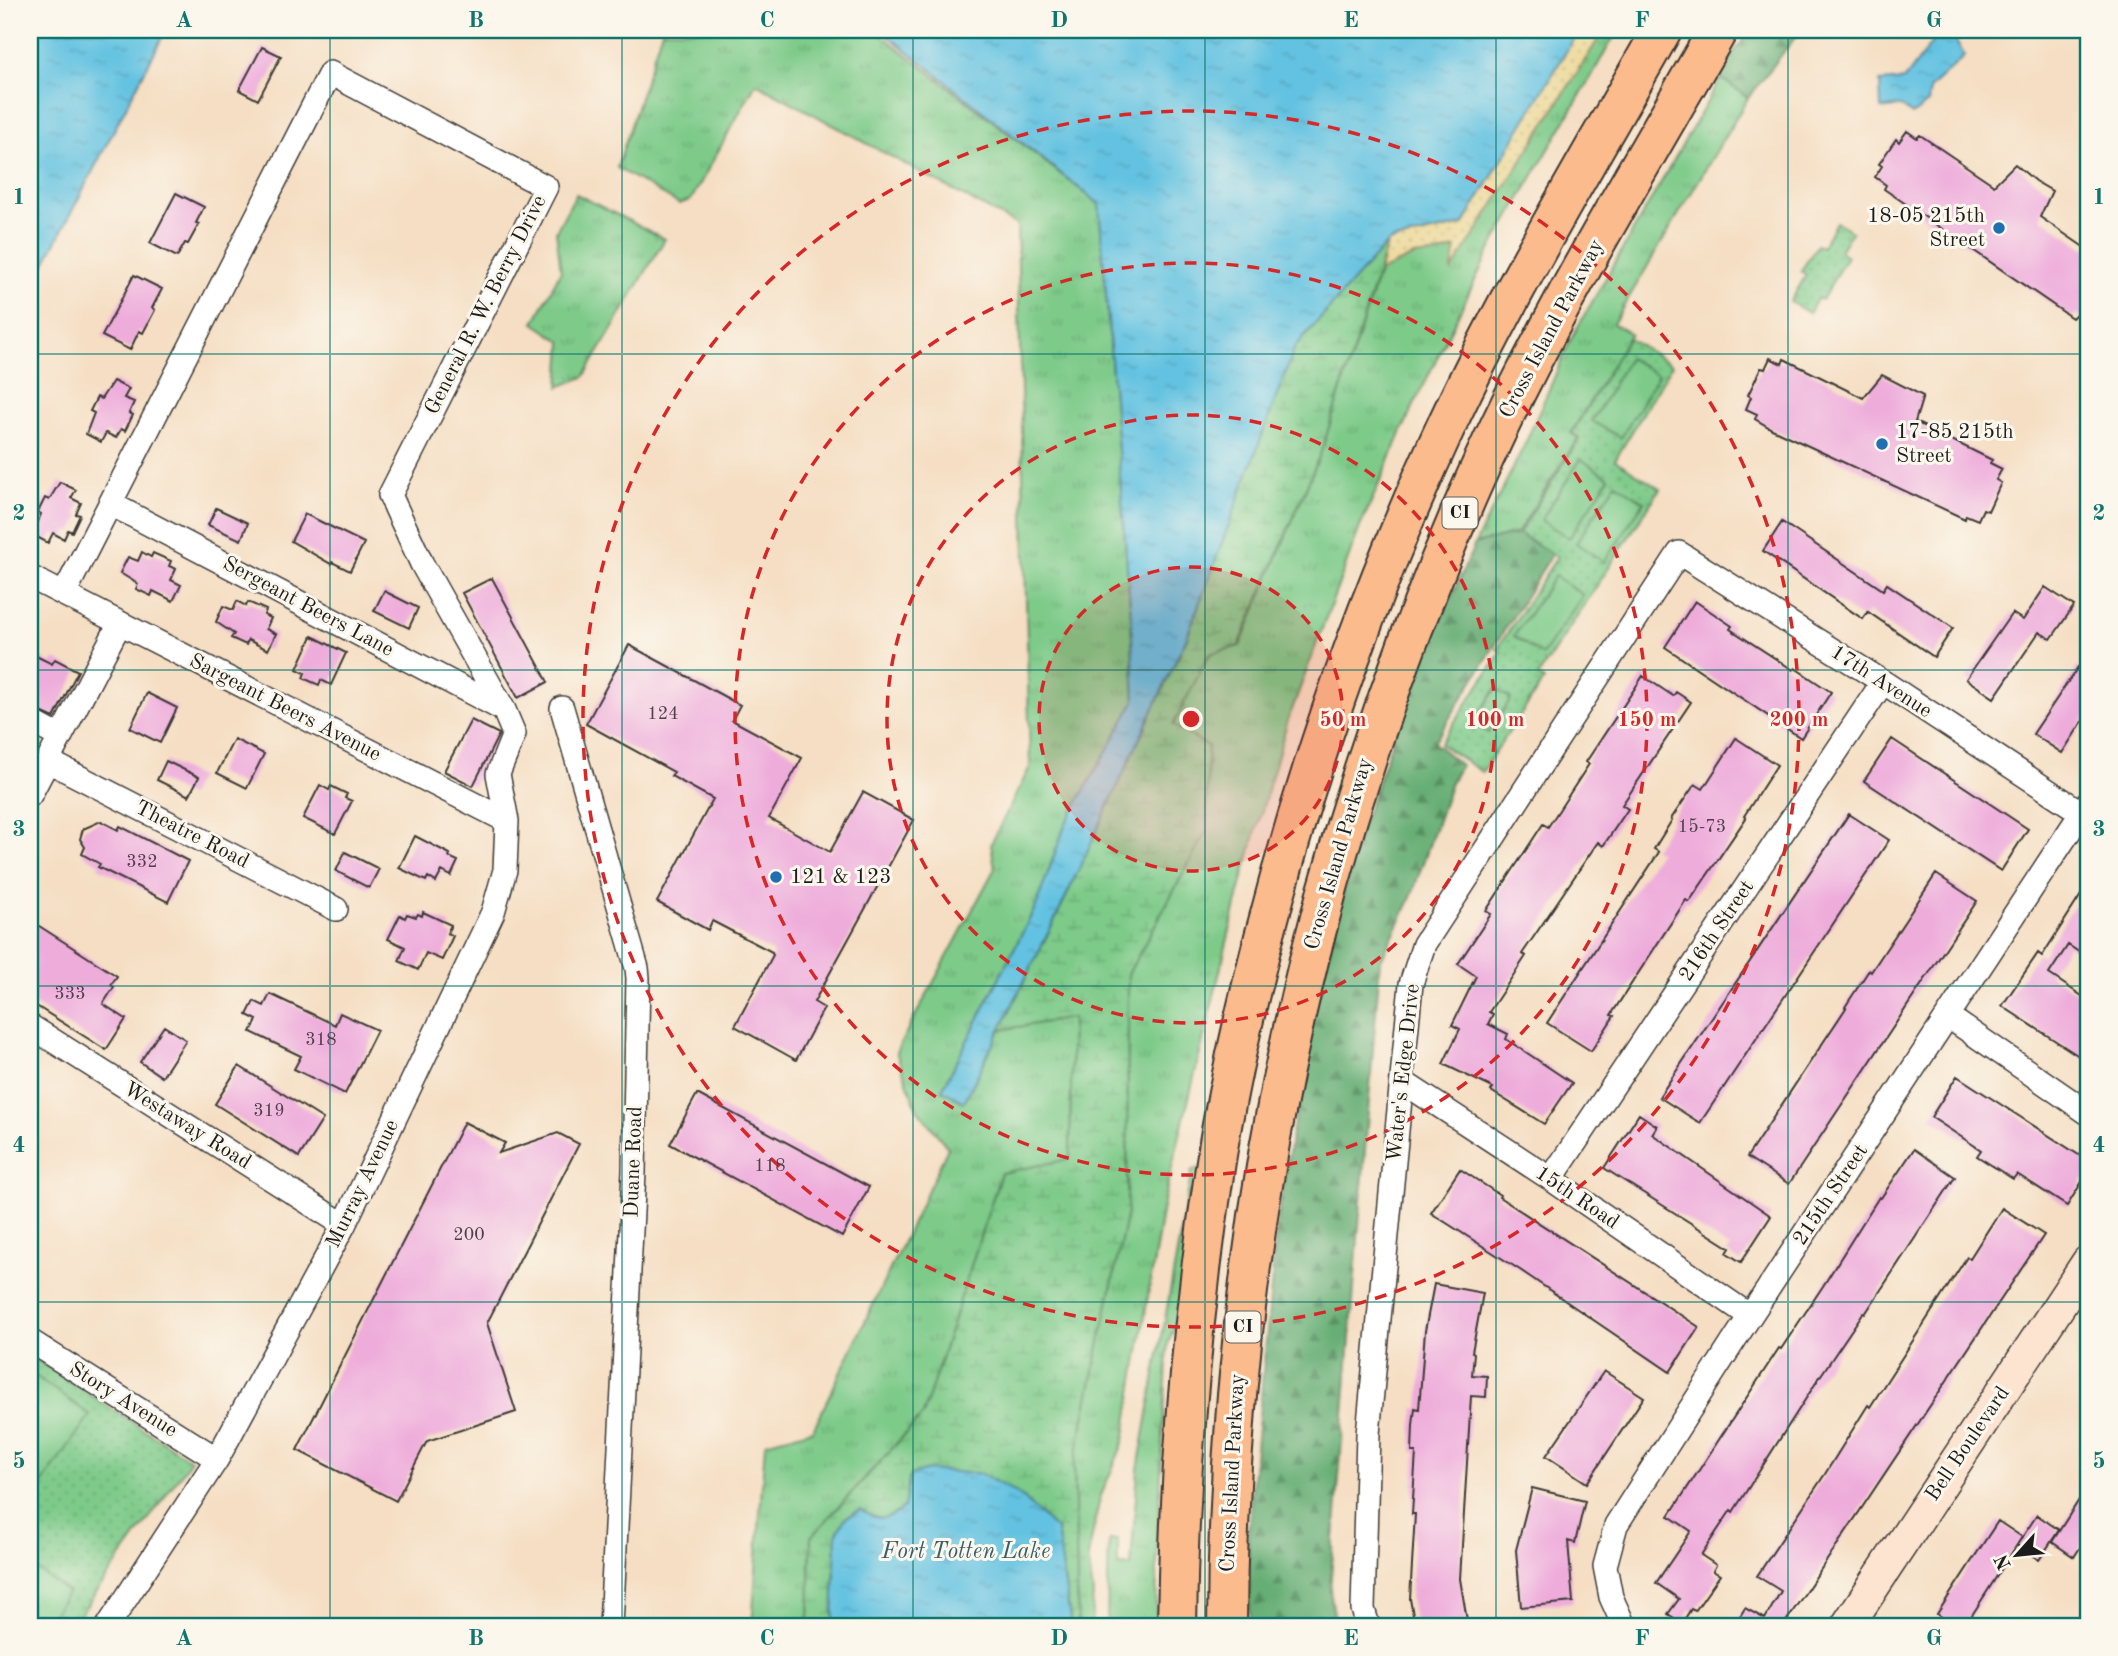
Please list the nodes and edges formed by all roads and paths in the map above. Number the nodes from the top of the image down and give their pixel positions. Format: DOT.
graph roads {
  1 [pos="1662,30"];
  2 [pos="1718,30"];
  3 [pos="111,503"];
  4 [pos="1679,553"];
  5 [pos="30,577"];
  6 [pos="64,594"];
  7 [pos="120,623"];
  8 [pos="1883,682"];
  9 [pos="562,708"];
  10 [pos="504,710"];
  11 [pos="30,721"];
  12 [pos="60,737"];
  13 [pos="48,761"];
  14 [pos="30,795"];
  15 [pos="2085,808"];
  16 [pos="507,821"];
  17 [pos="337,909"];
  18 [pos="1949,1017"];
  19 [pos="30,1026"];
  20 [pos="1403,1082"];
  21 [pos="2088,1114"];
  22 [pos="1551,1179"];
  23 [pos="344,1226"];
  24 [pos="2088,1262"];
  25 [pos="1750,1316"];
  26 [pos="30,1341"];
  27 [pos="217,1459"];
  28 [pos="1227,1622"];
  29 [pos="108,1626"];
  30 [pos="611,1626"];
  31 [pos="1177,1626"];
  32 [pos="1368,1626"];
  33 [pos="1624,1626"];
  34 [pos="1847,1626"];
  1 -- 31 [label="highway, CI"];
  2 -- 28 [label="highway, Cross Island Parkway / CI"];
  3 -- 6 [label="street, General R. W. Berry Drive"];
  3 -- 10 [label="street, Sergeant Beers Lane"];
  3 -- 10 [label="street, General R. W. Berry Drive"];
  4 -- 8 [label="street, 17th Avenue"];
  4 -- 20 [label="street, Water's Edge Drive"];
  5 -- 6 [label="street, Sargeant Beers Avenue"];
  6 -- 7 [label="street, Sargeant Beers Avenue"];
  7 -- 12 [label="street"];
  7 -- 16 [label="street, Sargeant Beers Avenue"];
  8 -- 15 [label="street, 17th Avenue"];
  8 -- 22 [label="street, 216th Street"];
  9 -- 30 [label="street, Duane Road"];
  10 -- 16 [label="street, Murray Avenue"];
  11 -- 12 [label="street"];
  12 -- 13 [label="street"];
  13 -- 14 [label="street"];
  13 -- 17 [label="street, Theatre Road"];
  15 -- 18 [label="street, 215th Street"];
  16 -- 23 [label="street, Murray Avenue"];
  18 -- 21 [label="street"];
  18 -- 25 [label="street, 215th Street"];
  19 -- 23 [label="street, Westaway Road"];
  20 -- 22 [label="street, 15th Road"];
  20 -- 32 [label="street, Water's Edge Drive"];
  22 -- 25 [label="street, 15th Road"];
  23 -- 27 [label="street, Murray Avenue"];
  24 -- 34 [label="street, Bell Boulevard"];
  25 -- 33 [label="street, 215th Street"];
  26 -- 27 [label="street, Story Avenue"];
  27 -- 29 [label="street, Murray Avenue"];
}
